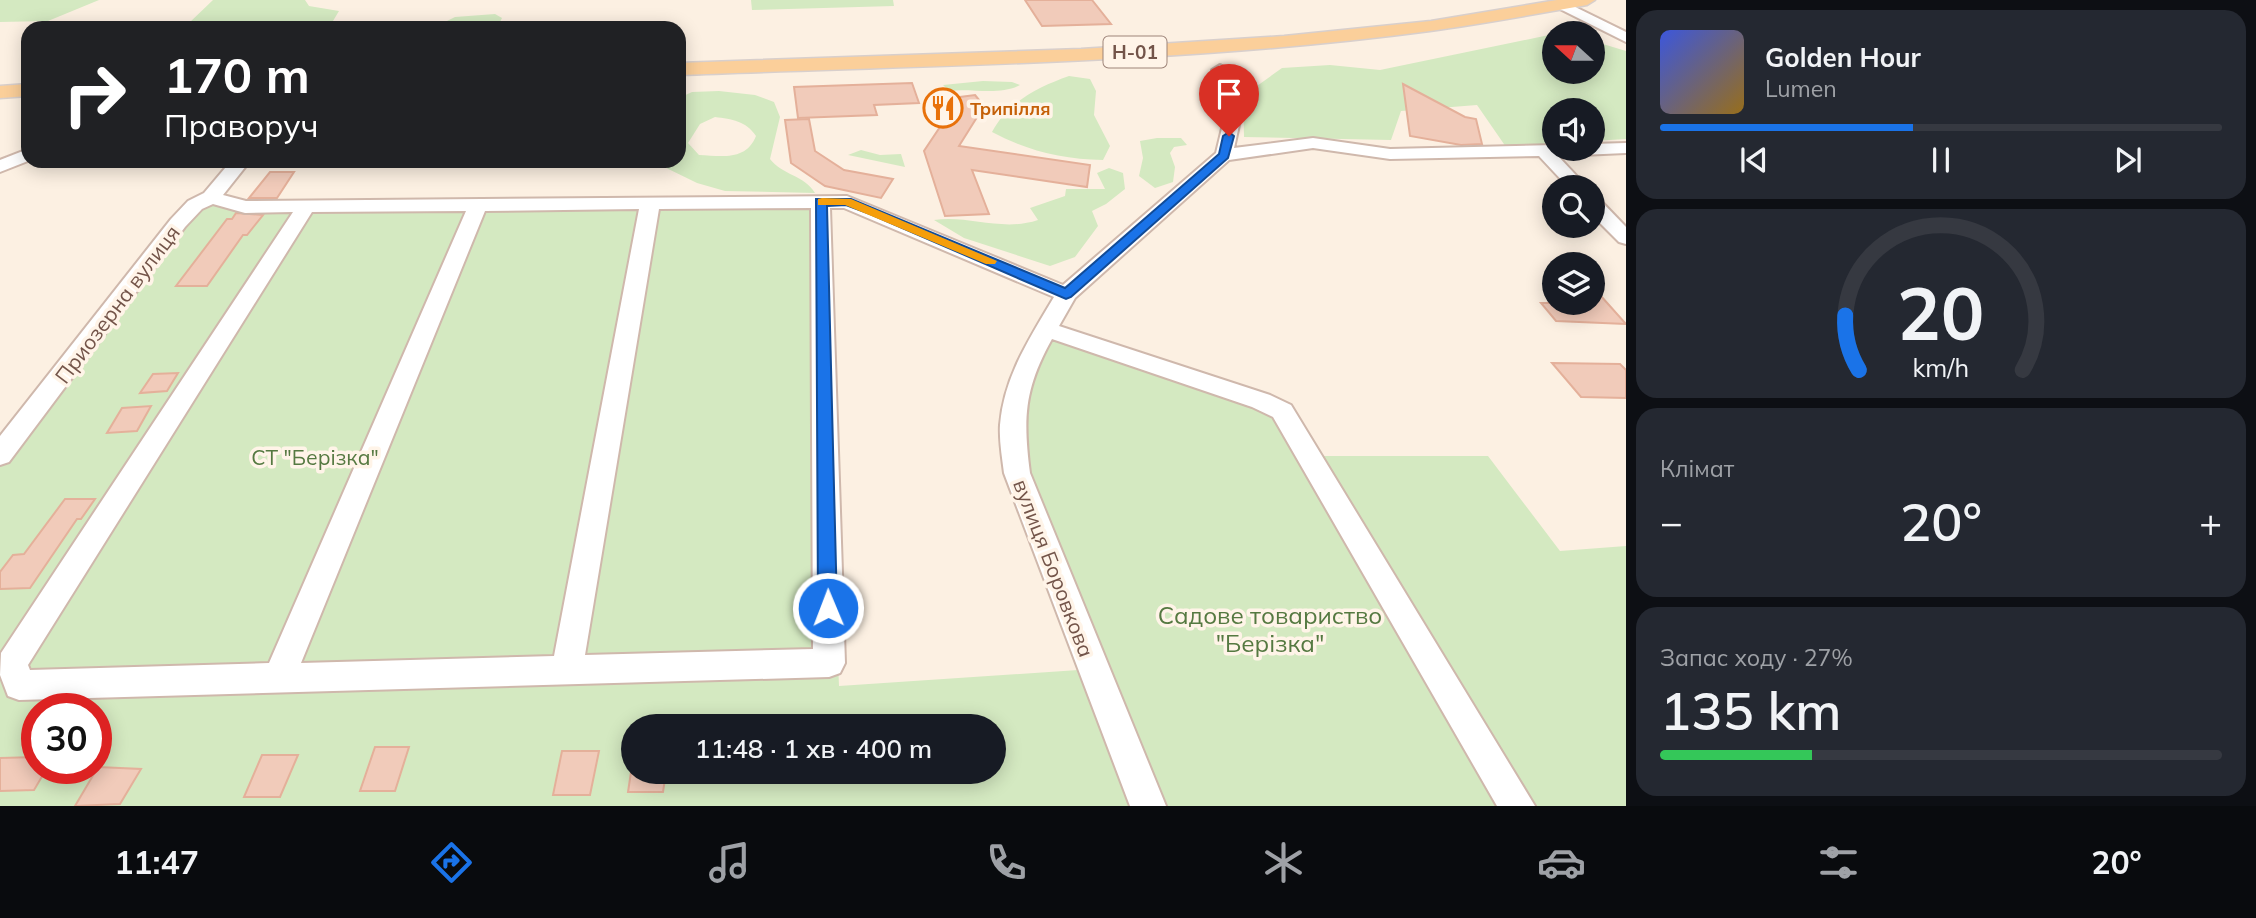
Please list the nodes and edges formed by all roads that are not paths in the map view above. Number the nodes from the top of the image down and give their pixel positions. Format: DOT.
graph roads {
  1 [pos="1511,0"];
  2 [pos="1587,0"];
  3 [pos="1565,6"];
  4 [pos="1626,38"];
  5 [pos="686,53"];
  6 [pos="686,69"];
  7 [pos="1220,70"];
  8 [pos="21,73"];
  9 [pos="0,74"];
  10 [pos="21,90"];
  11 [pos="0,92"];
  12 [pos="1626,148"];
  13 [pos="1605,149"];
  14 [pos="1542,151"];
  15 [pos="1224,155"];
  16 [pos="21,157"];
  17 [pos="1553,161"];
  18 [pos="0,167"];
  19 [pos="235,168"];
  20 [pos="1567,175"];
  21 [pos="211,197"];
  22 [pos="821,202"];
  23 [pos="650,204"];
  24 [pos="478,205"];
  25 [pos="306,207"];
  26 [pos="1605,217"];
  27 [pos="1626,239"];
  28 [pos="1066,294"];
  29 [pos="1048,330"];
  30 [pos="0,455"];
  31 [pos="567,669"];
  32 [pos="279,677"];
  33 [pos="1148,806"];
  34 [pos="1517,806"];
  1 -- 5 [label="main road, Н-01"];
  2 -- 3 [label="main road, Н-01"];
  3 -- 4 [label="street"];
  3 -- 6 [label="main road, Н-01"];
  7 -- 15 [label="street"];
  8 -- 9 [label="main road"];
  10 -- 11 [label="main road"];
  12 -- 13 [label="street"];
  14 -- 15 [label="street"];
  15 -- 28 [label="street, вулиця Боровкова"];
  16 -- 18 [label="street"];
  17 -- 20 [label="street"];
  19 -- 21 [label="street, Приозерна вулиця"];
  21 -- 25 [label="street"];
  21 -- 30 [label="street, Приозерна вулиця"];
  22 -- 23 [label="street"];
  22 -- 28 [label="street"];
  22 -- 31 [label="street"];
  23 -- 24 [label="street"];
  23 -- 31 [label="street"];
  24 -- 25 [label="street"];
  24 -- 32 [label="street"];
  25 -- 32 [label="street"];
  26 -- 27 [label="street"];
  28 -- 29 [label="street, вулиця Боровкова"];
  29 -- 33 [label="street, вулиця Боровкова"];
  29 -- 34 [label="street"];
  31 -- 32 [label="street"];
}
